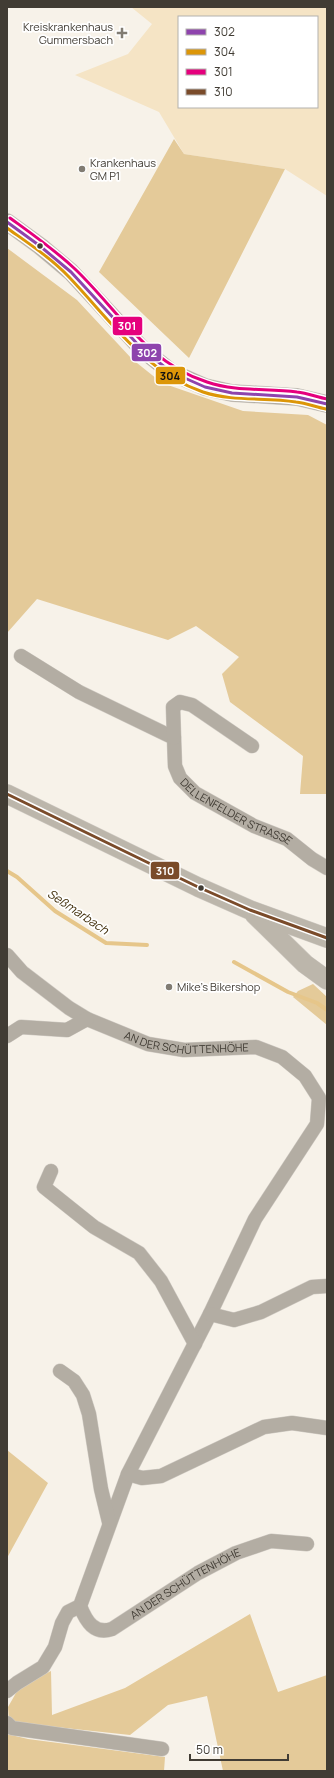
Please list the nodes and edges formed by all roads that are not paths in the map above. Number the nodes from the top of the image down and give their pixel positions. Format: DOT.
graph roads {
  1 [pos="7,222"];
  2 [pos="327,404"];
  3 [pos="21,656"];
  4 [pos="174,738"];
  5 [pos="252,746"];
  6 [pos="7,794"];
  7 [pos="327,868"];
  8 [pos="250,910"];
  9 [pos="327,938"];
  10 [pos="7,954"];
  11 [pos="327,980"];
  12 [pos="86,1019"];
  13 [pos="7,1036"];
  14 [pos="51,1171"];
  15 [pos="327,1286"];
  16 [pos="210,1314"];
  17 [pos="195,1344"];
  18 [pos="60,1371"];
  19 [pos="327,1428"];
  20 [pos="128,1474"];
  21 [pos="109,1522"];
  22 [pos="307,1544"];
  23 [pos="80,1606"];
  24 [pos="7,1691"];
  25 [pos="7,1723"];
  26 [pos="162,1749"];
  1 -- 2 [label="street"];
  3 -- 4 [label="street"];
  4 -- 5 [label="street, DELLENFELDER STRASSE"];
  4 -- 7 [label="street, DELLENFELDER STRASSE"];
  6 -- 8 [label="main road"];
  8 -- 9 [label="main road"];
  8 -- 11 [label="main road"];
  10 -- 12 [label="street, AN DER SCHÜTTENHÖHE"];
  12 -- 13 [label="street"];
  12 -- 16 [label="street, AN DER SCHÜTTENHÖHE"];
  14 -- 17 [label="street"];
  15 -- 16 [label="street"];
  16 -- 17 [label="street, AN DER SCHÜTTENHÖHE"];
  17 -- 20 [label="street, AN DER SCHÜTTENHÖHE"];
  18 -- 21 [label="street"];
  19 -- 20 [label="street"];
  20 -- 21 [label="street, AN DER SCHÜTTENHÖHE"];
  21 -- 23 [label="street, AN DER SCHÜTTENHÖHE"];
  22 -- 23 [label="street, AN DER SCHÜTTENHÖHE"];
  23 -- 24 [label="street"];
  25 -- 26 [label="street"];
}
